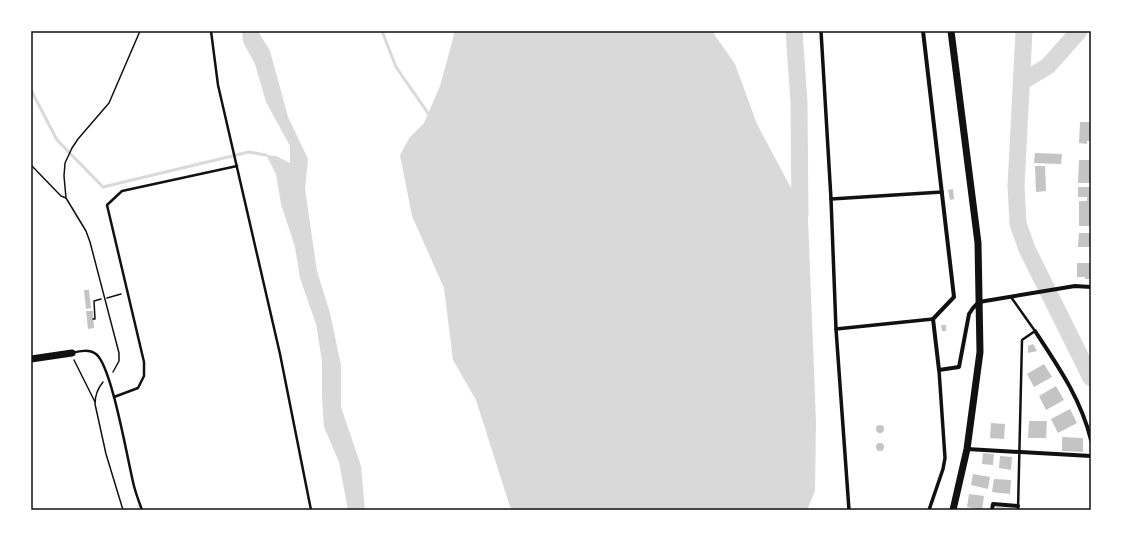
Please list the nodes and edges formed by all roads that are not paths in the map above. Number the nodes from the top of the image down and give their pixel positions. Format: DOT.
graph roads {
  1 [pos="211,31"];
  2 [pos="821,31"];
  3 [pos="923,31"];
  4 [pos="951,31"];
  5 [pos="237,166"];
  6 [pos="942,192"];
  7 [pos="831,199"];
  8 [pos="1091,287"];
  9 [pos="1011,296"];
  10 [pos="979,302"];
  11 [pos="933,319"];
  12 [pos="836,329"];
  13 [pos="1035,331"];
  14 [pos="72,353"];
  15 [pos="31,359"];
  16 [pos="939,370"];
  17 [pos="114,397"];
  18 [pos="1091,440"];
  19 [pos="967,449"];
  20 [pos="1020,452"];
  21 [pos="1091,456"];
  22 [pos="1018,508"];
  23 [pos="142,510"];
  24 [pos="311,510"];
  25 [pos="849,510"];
  26 [pos="929,510"];
  27 [pos="953,510"];
  28 [pos="992,510"];
  1 -- 5 [label="lane"];
  2 -- 7 [label="street"];
  3 -- 6 [label="street"];
  4 -- 10 [label="street"];
  5 -- 17 [label="lane"];
  5 -- 24 [label="lane"];
  6 -- 7 [label="street"];
  6 -- 11 [label="street"];
  7 -- 12 [label="street"];
  8 -- 9 [label="street"];
  9 -- 10 [label="street"];
  9 -- 13 [label="lane"];
  10 -- 16 [label="street"];
  10 -- 19 [label="street"];
  11 -- 12 [label="street"];
  11 -- 16 [label="street"];
  12 -- 25 [label="street"];
  13 -- 18 [label="street"];
  13 -- 20 [label="lane"];
  14 -- 15 [label="street"];
  14 -- 17 [label="lane"];
  16 -- 26 [label="street"];
  17 -- 23 [label="lane"];
  19 -- 20 [label="street"];
  19 -- 27 [label="street"];
  20 -- 21 [label="street"];
  20 -- 22 [label="lane"];
  22 -- 28 [label="street"];
}
